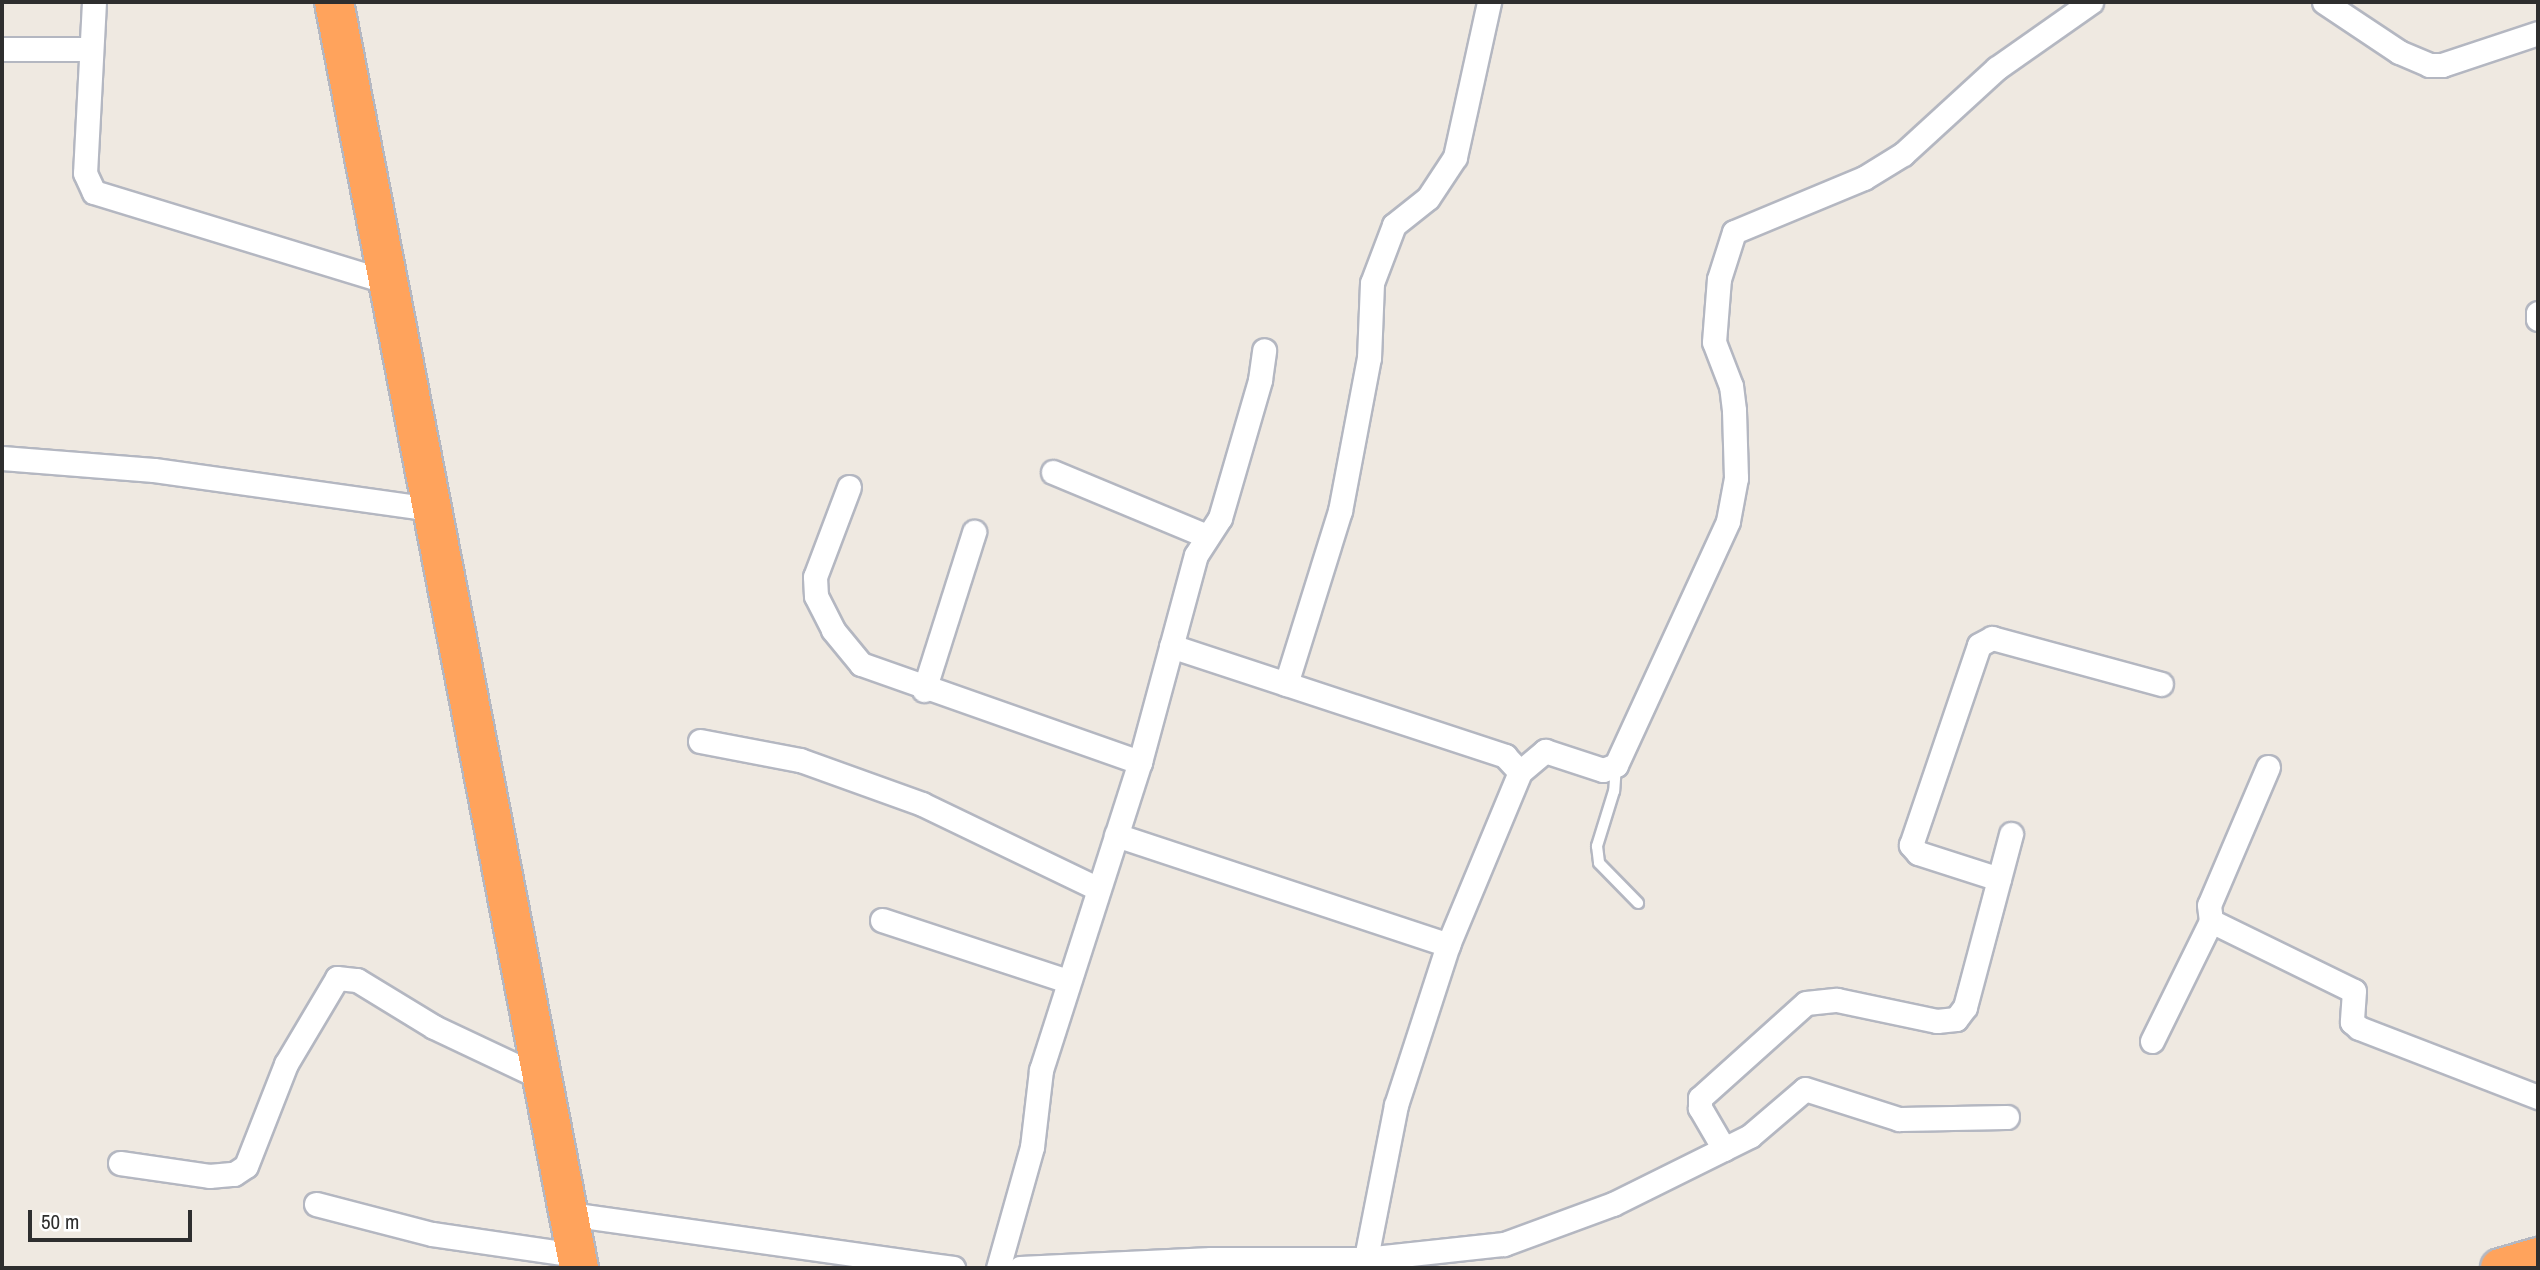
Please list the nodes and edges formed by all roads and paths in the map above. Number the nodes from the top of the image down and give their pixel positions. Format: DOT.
graph roads {
  1 [pos="94,2"];
  2 [pos="334,2"];
  3 [pos="1489,2"];
  4 [pos="2091,2"];
  5 [pos="2324,2"];
  6 [pos="2538,33"];
  7 [pos="2,49"];
  8 [pos="89,49"];
  9 [pos="389,282"];
  10 [pos="2538,313"];
  11 [pos="2538,319"];
  12 [pos="1264,350"];
  13 [pos="2,458"];
  14 [pos="1054,472"];
  15 [pos="849,487"];
  16 [pos="432,509"];
  17 [pos="974,532"];
  18 [pos="1207,536"];
  19 [pos="1171,646"];
  20 [pos="1286,684"];
  21 [pos="2161,684"];
  22 [pos="924,690"];
  23 [pos="700,741"];
  24 [pos="1140,762"];
  25 [pos="1616,765"];
  26 [pos="2268,767"];
  27 [pos="1520,772"];
  28 [pos="2011,834"];
  29 [pos="1116,835"];
  30 [pos="1999,879"];
  31 [pos="1099,888"];
  32 [pos="1638,903"];
  33 [pos="882,920"];
  34 [pos="2210,921"];
  35 [pos="1448,945"];
  36 [pos="1067,981"];
  37 [pos="2152,1041"];
  38 [pos="542,1077"];
  39 [pos="2538,1097"];
  40 [pos="2007,1117"];
  41 [pos="1724,1149"];
  42 [pos="120,1163"];
  43 [pos="316,1204"];
  44 [pos="569,1214"];
  45 [pos="2538,1257"];
  46 [pos="578,1262"];
  47 [pos="1365,1264"];
  48 [pos="953,1268"];
  49 [pos="998,1268"];
  50 [pos="1020,1268"];
  51 [pos="2500,1268"];
  1 -- 8 [label="street"];
  2 -- 9 [label="highway"];
  3 -- 20 [label="street"];
  4 -- 25 [label="street"];
  5 -- 6 [label="street"];
  7 -- 8 [label="street"];
  8 -- 9 [label="street"];
  9 -- 16 [label="highway"];
  10 -- 11 [label="street"];
  12 -- 18 [label="street"];
  13 -- 16 [label="street"];
  14 -- 18 [label="street"];
  15 -- 22 [label="street"];
  16 -- 38 [label="highway"];
  17 -- 22 [label="street"];
  18 -- 19 [label="street"];
  19 -- 20 [label="street"];
  19 -- 24 [label="street"];
  20 -- 27 [label="street"];
  21 -- 30 [label="street"];
  22 -- 24 [label="street"];
  23 -- 31 [label="street"];
  24 -- 29 [label="street"];
  25 -- 27 [label="street"];
  25 -- 32 [label="lane"];
  26 -- 34 [label="street"];
  27 -- 35 [label="street"];
  28 -- 30 [label="street"];
  29 -- 31 [label="street"];
  29 -- 35 [label="street"];
  30 -- 41 [label="street"];
  31 -- 36 [label="street"];
  33 -- 36 [label="street"];
  34 -- 37 [label="street"];
  34 -- 39 [label="street"];
  35 -- 47 [label="street"];
  36 -- 49 [label="street"];
  38 -- 42 [label="street"];
  38 -- 44 [label="highway"];
  40 -- 41 [label="street"];
  41 -- 47 [label="street"];
  43 -- 46 [label="street"];
  44 -- 46 [label="highway"];
  44 -- 48 [label="street"];
  45 -- 51 [label="highway"];
  47 -- 50 [label="street"];
}
